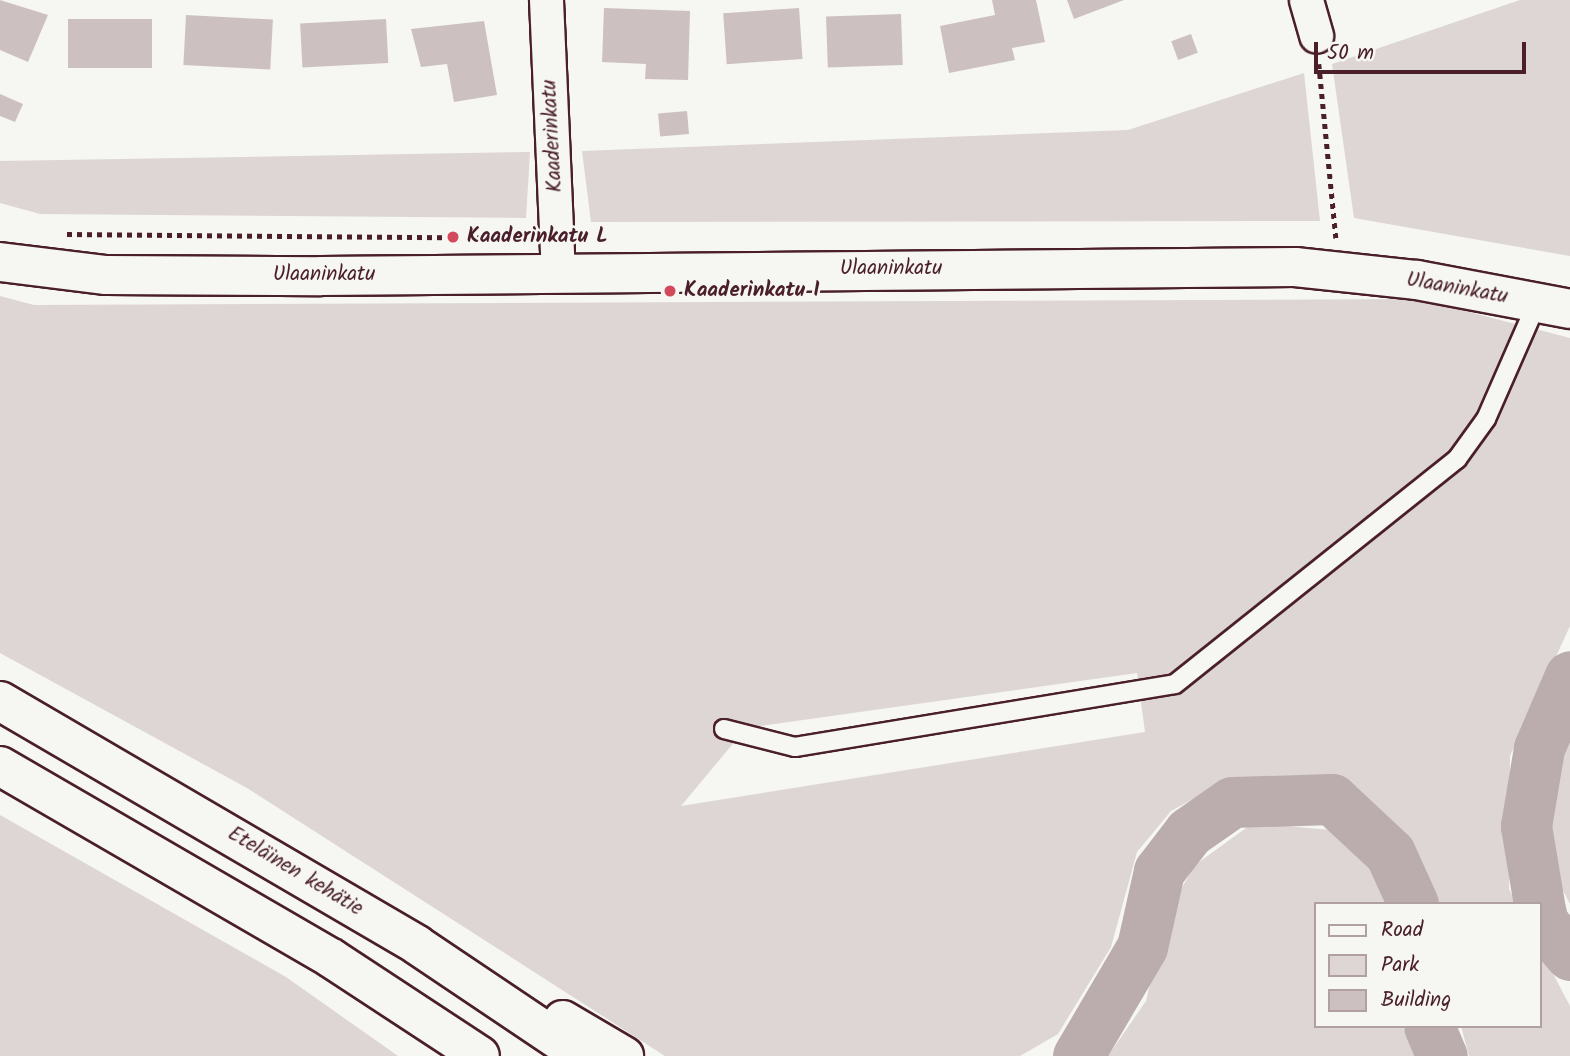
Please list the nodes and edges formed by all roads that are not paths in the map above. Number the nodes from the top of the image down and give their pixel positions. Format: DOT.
graph roads {
  1 [pos="546,0"];
  2 [pos="1306,0"];
  3 [pos="1316,36"];
  4 [pos="558,255"];
  5 [pos="0,262"];
  6 [pos="1553,306"];
  7 [pos="0,701"];
  8 [pos="724,729"];
  9 [pos="105,758"];
  10 [pos="0,766"];
  11 [pos="79,809"];
  12 [pos="441,1056"];
  13 [pos="480,1056"];
  14 [pos="582,1056"];
  15 [pos="624,1056"];
  1 -- 4 [label="street, Kaaderinkatu"];
  2 -- 3 [label="street"];
  4 -- 5 [label="main road, Ulaaninkatu"];
  4 -- 6 [label="main road, Ulaaninkatu"];
  6 -- 8 [label="lane"];
  7 -- 9 [label="main road, Eteläinen kehätie"];
  9 -- 14 [label="main road, Eteläinen kehätie"];
  9 -- 15 [label="main road"];
  10 -- 11 [label="main road"];
  11 -- 12 [label="main road"];
  11 -- 13 [label="main road"];
}
